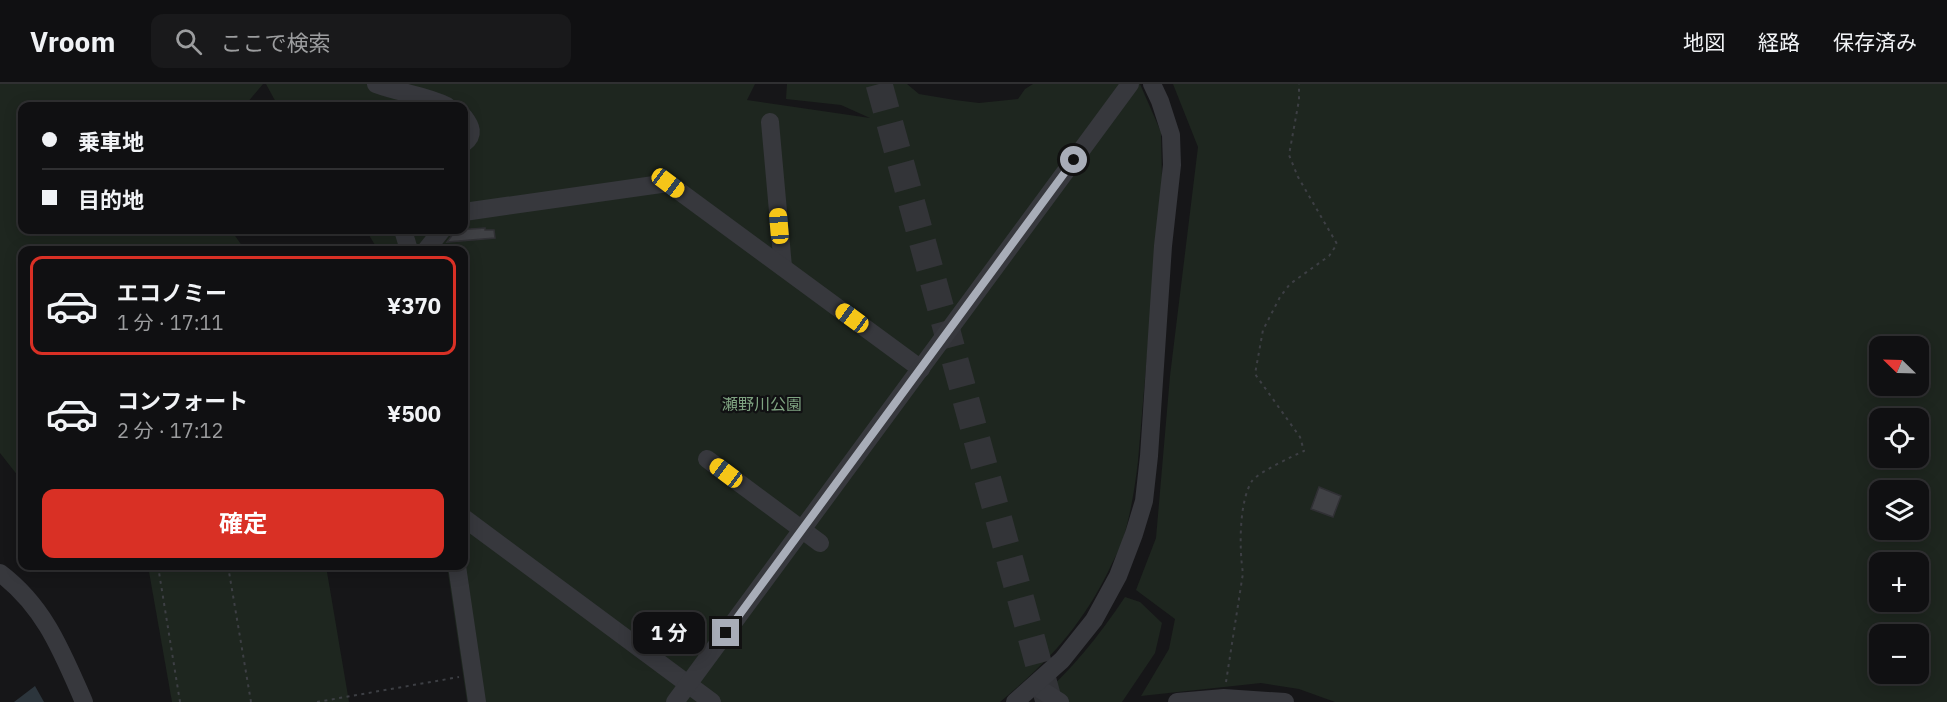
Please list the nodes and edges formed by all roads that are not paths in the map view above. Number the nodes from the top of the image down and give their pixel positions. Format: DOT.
graph roads {
  1 [pos="376,84"];
  2 [pos="1130,84"];
  3 [pos="1152,84"];
  4 [pos="403,94"];
  5 [pos="424,96"];
  6 [pos="438,102"];
  7 [pos="468,122"];
  8 [pos="770,122"];
  9 [pos="468,141"];
  10 [pos="468,211"];
  11 [pos="439,234"];
  12 [pos="429,246"];
  13 [pos="783,267"];
  14 [pos="921,369"];
  15 [pos="707,459"];
  16 [pos="468,521"];
  17 [pos="802,530"];
  18 [pos="820,543"];
  19 [pos="458,570"];
  20 [pos="0,573"];
  21 [pos="688,684"];
  22 [pos="1035,686"];
  23 [pos="84,702"];
  24 [pos="477,702"];
  25 [pos="675,702"];
  26 [pos="712,702"];
  27 [pos="1015,702"];
  28 [pos="1060,702"];
  29 [pos="1177,702"];
  30 [pos="1285,702"];
  1 -- 4 [label="street"];
  2 -- 14 [label="street"];
  3 -- 22 [label="street"];
  4 -- 5 [label="street"];
  5 -- 6 [label="street"];
  7 -- 9 [label="street"];
  8 -- 13 [label="street"];
  10 -- 13 [label="street"];
  11 -- 12 [label="street"];
  13 -- 14 [label="street"];
  14 -- 17 [label="street"];
  15 -- 17 [label="street"];
  16 -- 21 [label="street"];
  17 -- 18 [label="street"];
  17 -- 21 [label="street"];
  19 -- 24 [label="street"];
  20 -- 23 [label="street"];
  21 -- 25 [label="street"];
  21 -- 26 [label="street"];
  22 -- 27 [label="street"];
  22 -- 28 [label="street"];
  29 -- 30 [label="street"];
}
